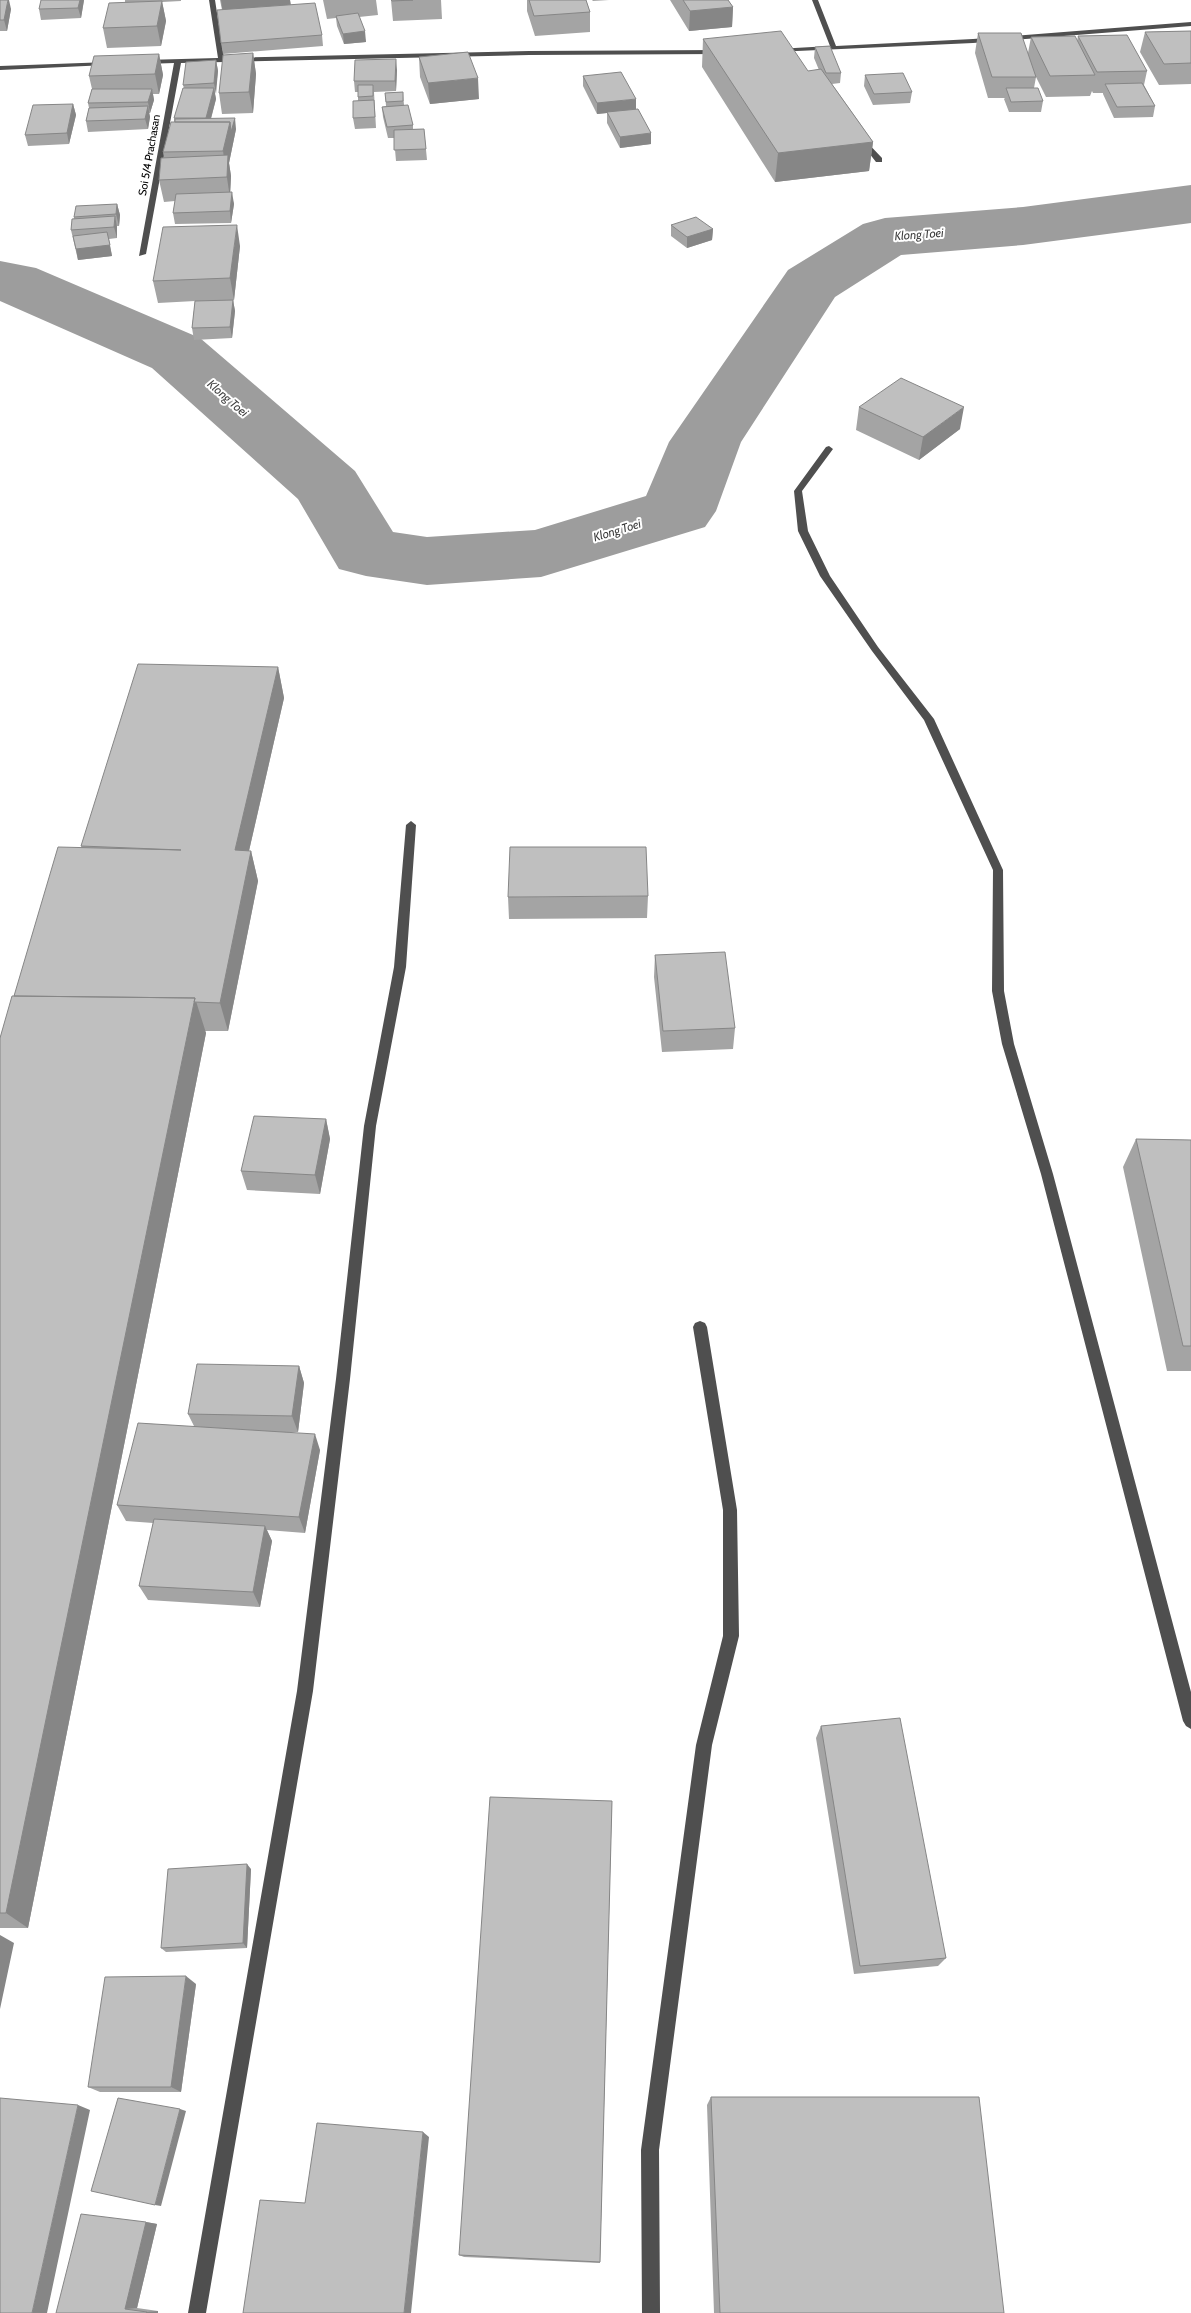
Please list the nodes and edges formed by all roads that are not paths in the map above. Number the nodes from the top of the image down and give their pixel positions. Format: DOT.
graph roads {
  1 [pos="212,0"];
  2 [pos="814,0"];
  3 [pos="1191,24"];
  4 [pos="834,48"];
  5 [pos="765,51"];
  6 [pos="790,51"];
  7 [pos="726,52"];
  8 [pos="796,58"];
  9 [pos="221,59"];
  10 [pos="178,60"];
  11 [pos="138,62"];
  12 [pos="118,63"];
  13 [pos="0,68"];
  14 [pos="855,131"];
  15 [pos="879,160"];
  16 [pos="142,254"];
  17 [pos="829,449"];
  18 [pos="411,825"];
  19 [pos="700,1327"];
  20 [pos="1191,1721"];
  21 [pos="197,2313"];
  22 [pos="651,2313"];
  1 -- 9 [label="street"];
  2 -- 4 [label="street"];
  3 -- 4 [label="street"];
  4 -- 6 [label="street"];
  5 -- 6 [label="street"];
  6 -- 8 [label="street"];
  7 -- 9 [label="street"];
  9 -- 10 [label="street"];
  10 -- 11 [label="street"];
  10 -- 16 [label="street, Soi 5/4 Prachasan"];
  12 -- 13 [label="street"];
  14 -- 15 [label="street"];
  17 -- 20 [label="street"];
  18 -- 21 [label="street"];
  19 -- 22 [label="street"];
}
